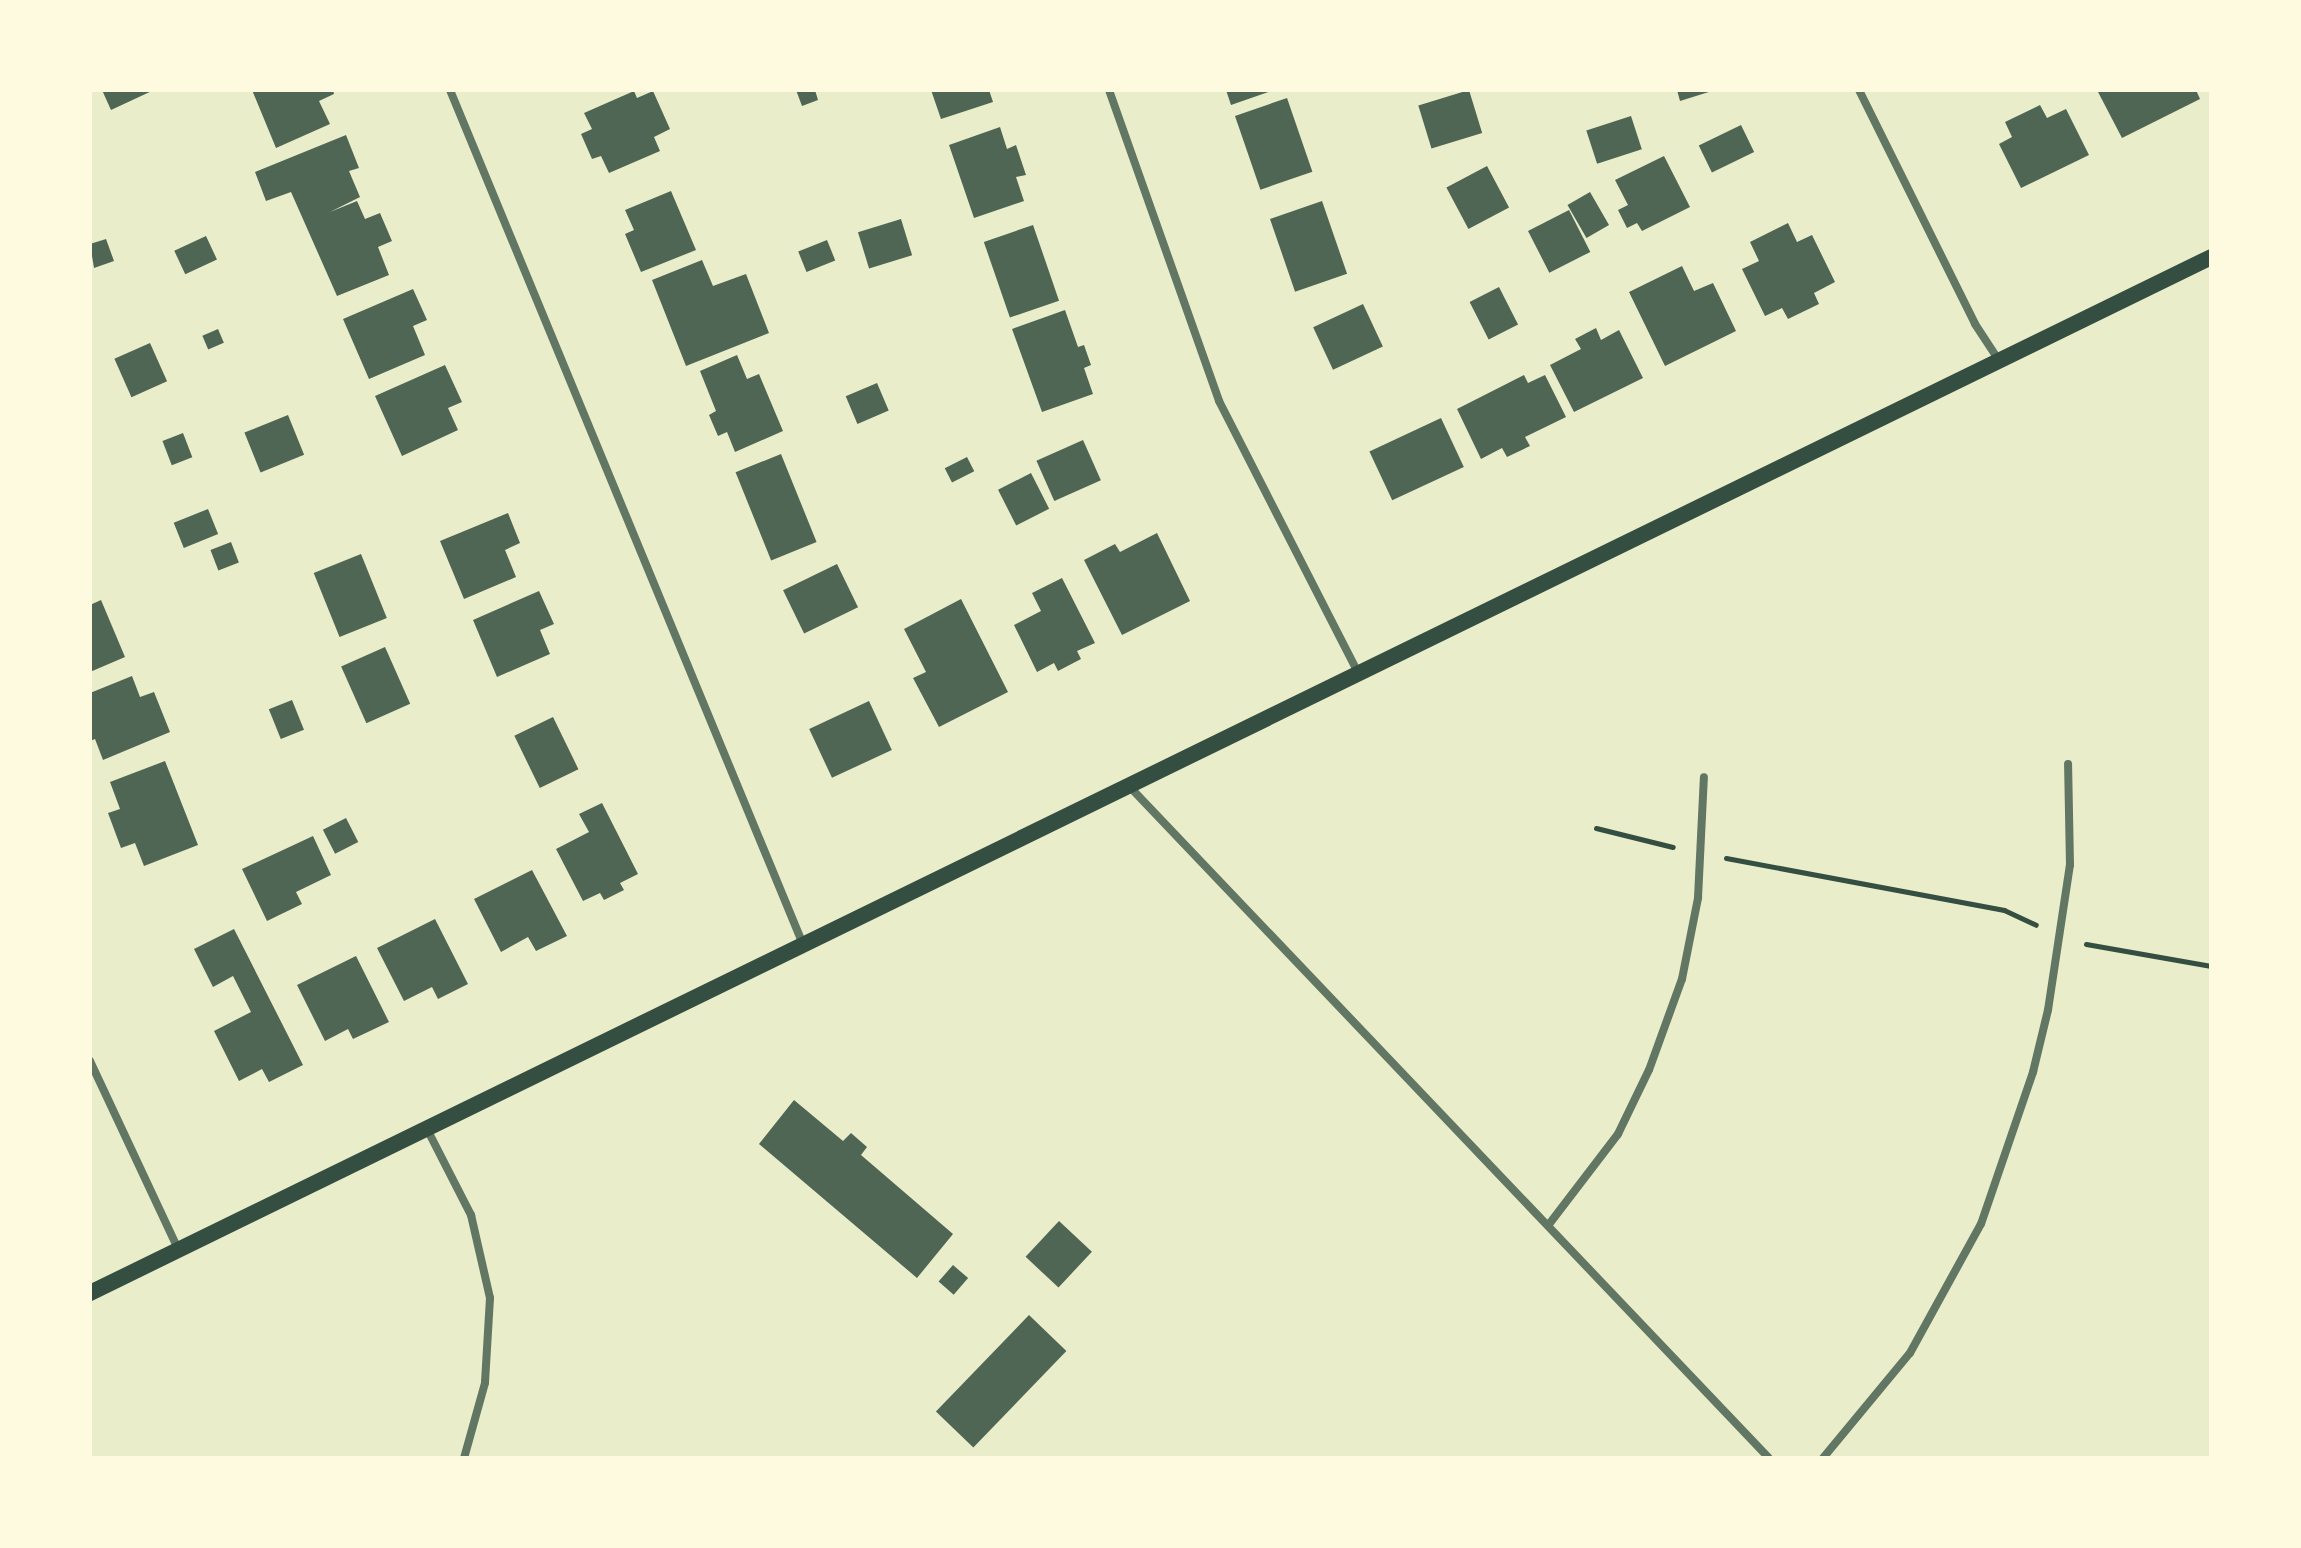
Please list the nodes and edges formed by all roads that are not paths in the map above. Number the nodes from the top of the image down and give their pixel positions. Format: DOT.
graph roads {
  1 [pos="450,90"];
  2 [pos="1109,90"];
  3 [pos="1859,90"];
  4 [pos="2211,257"];
  5 [pos="1998,359"];
  6 [pos="1358,673"];
  7 [pos="2068,764"];
  8 [pos="1704,777"];
  9 [pos="1128,785"];
  10 [pos="802,942"];
  11 [pos="90,1061"];
  12 [pos="427,1129"];
  13 [pos="1550,1223"];
  14 [pos="178,1249"];
  15 [pos="90,1293"];
  16 [pos="464,1458"];
  17 [pos="1769,1458"];
  18 [pos="1823,1458"];
  1 -- 10 [label="street"];
  2 -- 6 [label="street"];
  3 -- 5 [label="street"];
  4 -- 5 [label="main road"];
  5 -- 6 [label="main road"];
  6 -- 9 [label="main road"];
  7 -- 18 [label="street"];
  8 -- 13 [label="street"];
  9 -- 10 [label="main road"];
  9 -- 13 [label="street"];
  10 -- 12 [label="main road"];
  11 -- 14 [label="street"];
  12 -- 14 [label="main road"];
  12 -- 16 [label="street"];
  13 -- 17 [label="street"];
  14 -- 15 [label="main road"];
}
